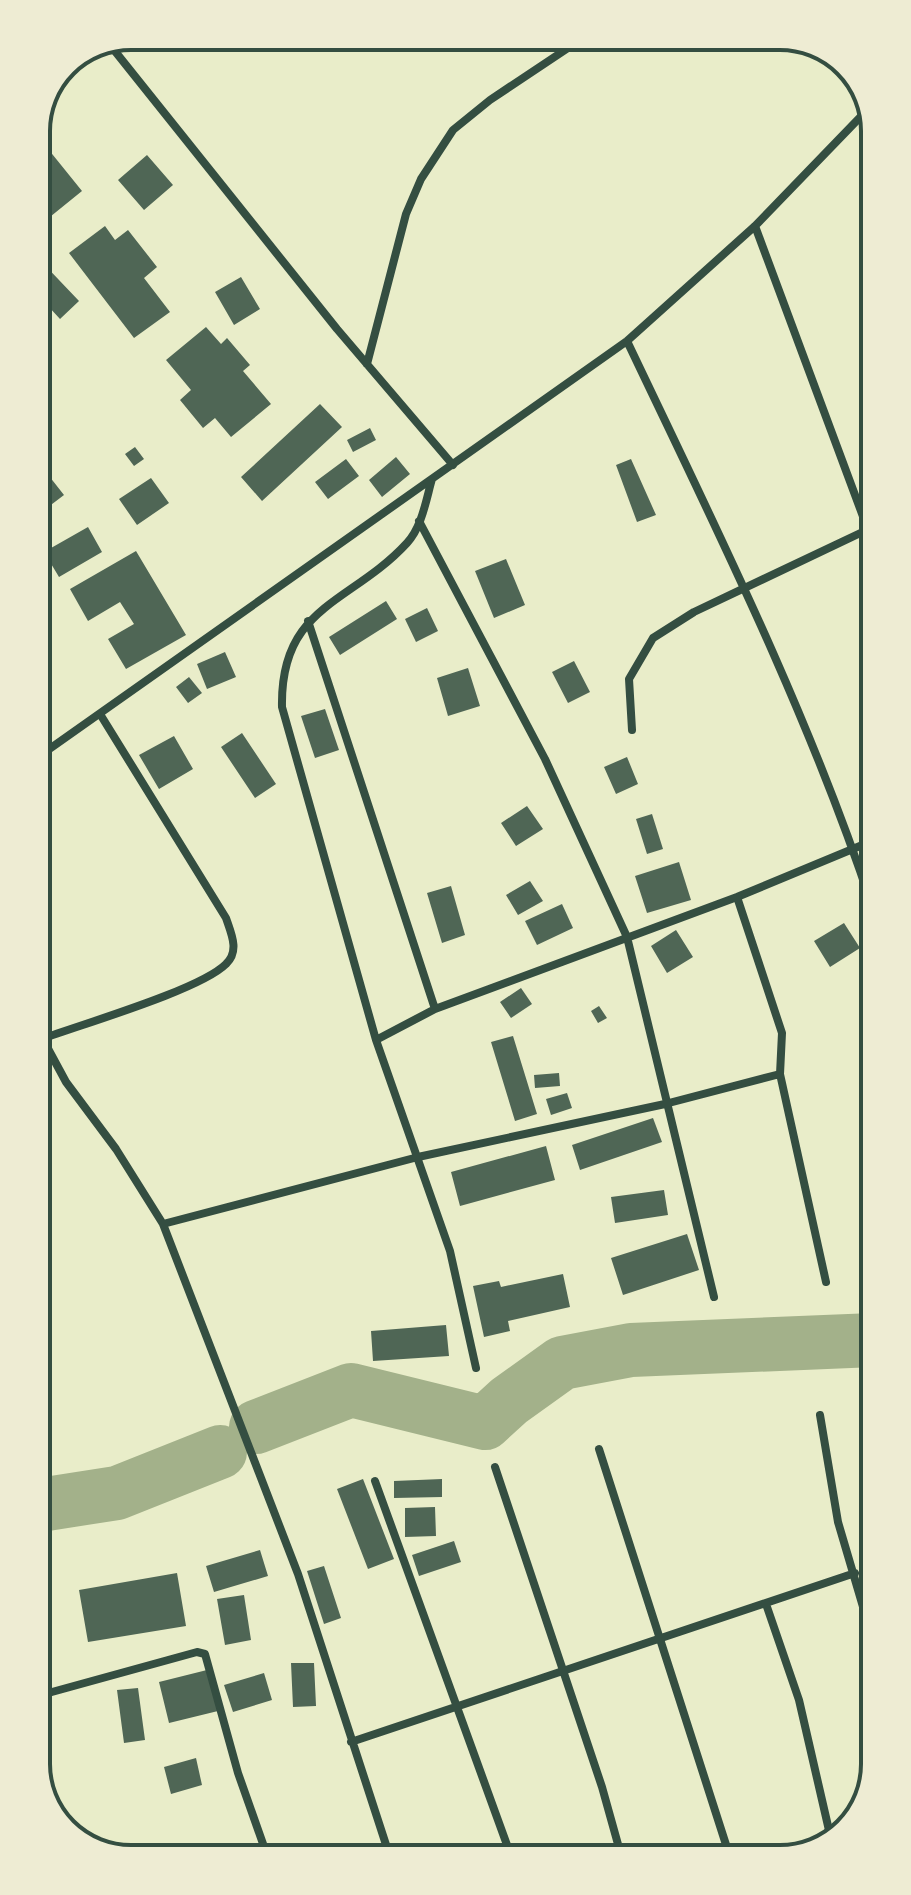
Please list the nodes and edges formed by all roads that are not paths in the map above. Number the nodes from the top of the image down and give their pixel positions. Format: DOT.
graph roads {
  1 [pos="565,50"];
  2 [pos="116,52"];
  3 [pos="859,118"];
  4 [pos="755,226"];
  5 [pos="627,341"];
  6 [pos="367,364"];
  7 [pos="453,465"];
  8 [pos="432,479"];
  9 [pos="861,508"];
  10 [pos="419,521"];
  11 [pos="861,536"];
  12 [pos="741,589"];
  13 [pos="308,621"];
  14 [pos="100,714"];
  15 [pos="632,730"];
  16 [pos="50,749"];
  17 [pos="861,846"];
  18 [pos="853,849"];
  19 [pos="861,873"];
  20 [pos="737,897"];
  21 [pos="627,937"];
  22 [pos="435,1009"];
  23 [pos="50,1033"];
  24 [pos="376,1040"];
  25 [pos="50,1053"];
  26 [pos="780,1074"];
  27 [pos="665,1104"];
  28 [pos="418,1157"];
  29 [pos="163,1224"];
  30 [pos="826,1282"];
  31 [pos="714,1297"];
  32 [pos="476,1368"];
  33 [pos="820,1415"];
  34 [pos="599,1449"];
  35 [pos="495,1467"];
  36 [pos="375,1481"];
  37 [pos="855,1573"];
  38 [pos="861,1595"];
  39 [pos="766,1604"];
  40 [pos="659,1637"];
  41 [pos="564,1671"];
  42 [pos="50,1693"];
  43 [pos="457,1707"];
  44 [pos="351,1742"];
  45 [pos="829,1828"];
  46 [pos="263,1845"];
  47 [pos="386,1845"];
  48 [pos="507,1845"];
  49 [pos="618,1845"];
  50 [pos="726,1845"];
  1 -- 6 [label="street"];
  2 -- 6 [label="street"];
  3 -- 4 [label="street"];
  4 -- 5 [label="street"];
  4 -- 9 [label="street"];
  5 -- 7 [label="street"];
  5 -- 12 [label="street"];
  6 -- 7 [label="street"];
  7 -- 8 [label="street"];
  8 -- 10 [label="street"];
  8 -- 14 [label="street"];
  10 -- 13 [label="street"];
  10 -- 21 [label="street"];
  11 -- 12 [label="street"];
  12 -- 15 [label="street"];
  12 -- 18 [label="street"];
  13 -- 22 [label="street"];
  13 -- 24 [label="street"];
  14 -- 16 [label="street"];
  14 -- 23 [label="street"];
  17 -- 18 [label="street"];
  18 -- 19 [label="street"];
  18 -- 20 [label="street"];
  20 -- 21 [label="street"];
  20 -- 26 [label="street"];
  21 -- 22 [label="street"];
  21 -- 27 [label="street"];
  22 -- 24 [label="street"];
  24 -- 28 [label="street"];
  25 -- 29 [label="street"];
  26 -- 27 [label="street"];
  26 -- 30 [label="street"];
  27 -- 28 [label="street"];
  27 -- 31 [label="street"];
  28 -- 29 [label="street"];
  28 -- 32 [label="street"];
  29 -- 44 [label="street"];
  33 -- 37 [label="street"];
  34 -- 40 [label="street"];
  35 -- 41 [label="street"];
  36 -- 43 [label="street"];
  37 -- 38 [label="street"];
  37 -- 39 [label="street"];
  39 -- 40 [label="street"];
  39 -- 45 [label="street"];
  40 -- 41 [label="street"];
  40 -- 50 [label="street"];
  41 -- 43 [label="street"];
  41 -- 49 [label="street"];
  42 -- 46 [label="street"];
  43 -- 44 [label="street"];
  43 -- 48 [label="street"];
  44 -- 47 [label="street"];
}
